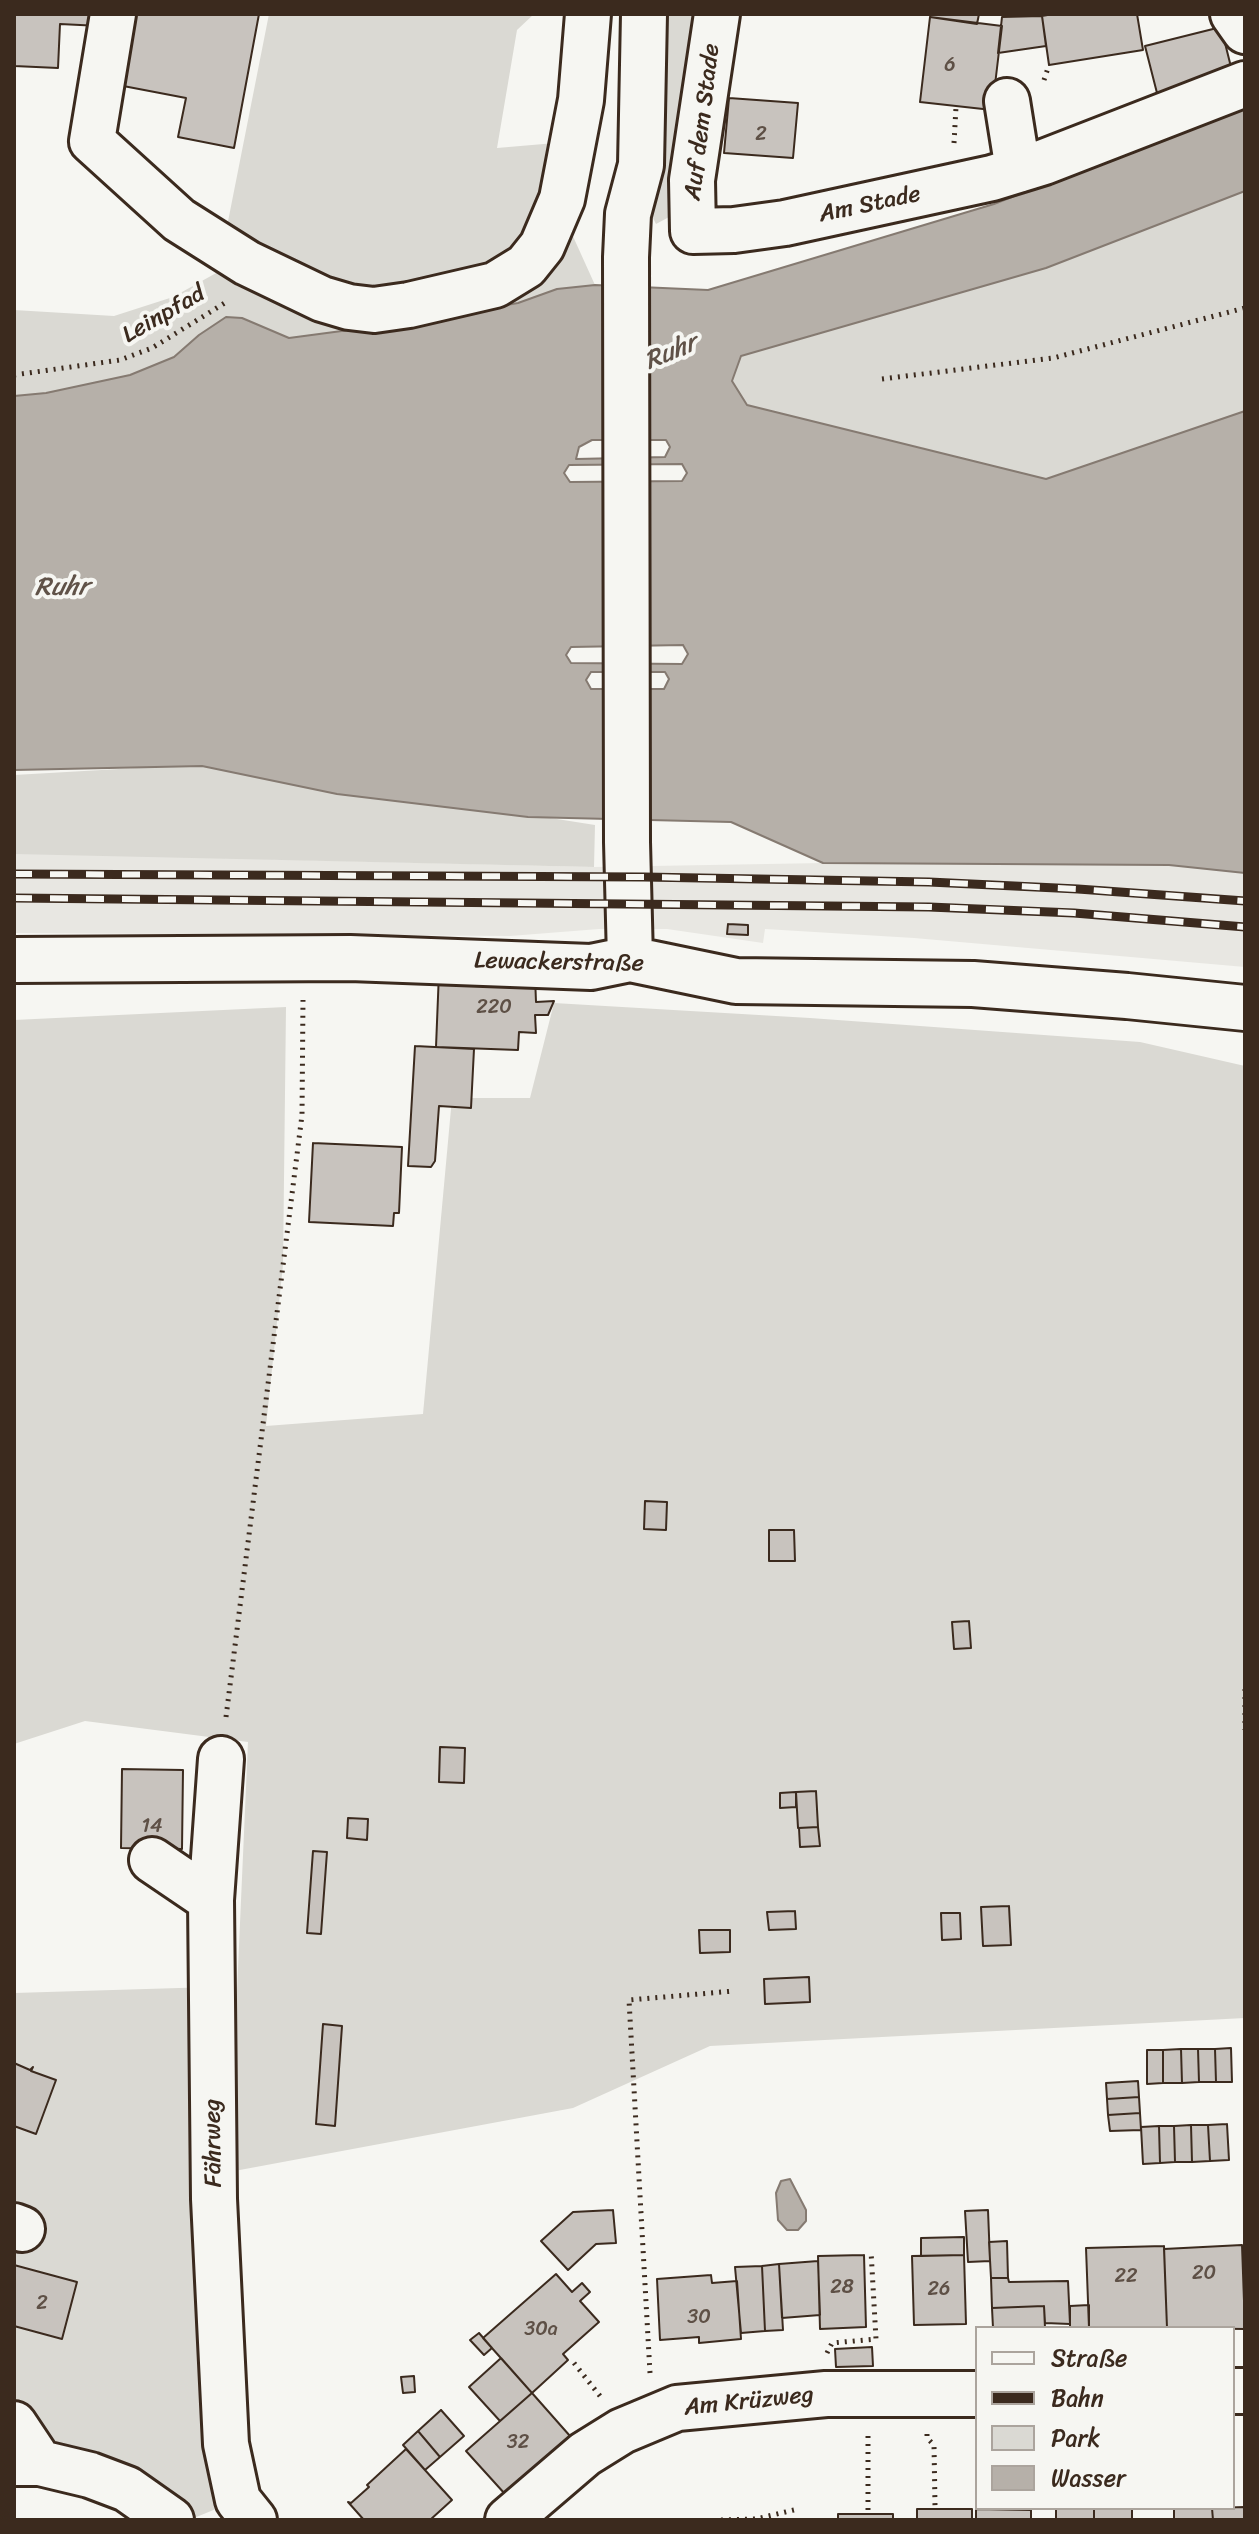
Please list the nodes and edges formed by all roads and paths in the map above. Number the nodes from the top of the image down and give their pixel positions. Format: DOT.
graph roads {
  1 [pos="113,14"];
  2 [pos="588,14"];
  3 [pos="614,14"];
  4 [pos="644,14"];
  5 [pos="717,14"];
  6 [pos="1233,14"];
  7 [pos="1245,31"];
  8 [pos="1245,84"];
  9 [pos="1007,101"];
  10 [pos="1031,166"];
  11 [pos="628,214"];
  12 [pos="693,231"];
  13 [pos="280,281"];
  14 [pos="1245,308"];
  15 [pos="14,375"];
  16 [pos="882,379"];
  17 [pos="303,959"];
  18 [pos="630,959"];
  19 [pos="14,960"];
  20 [pos="1245,1008"];
  21 [pos="1245,1689"];
  22 [pos="1245,1730"];
  23 [pos="221,1759"];
  24 [pos="152,1860"];
  25 [pos="211,1900"];
  26 [pos="734,1991"];
  27 [pos="871,2251"];
  28 [pos="826,2354"];
  29 [pos="928,2393"];
  30 [pos="868,2394"];
  31 [pos="975,2394"];
  32 [pos="653,2418"];
  33 [pos="14,2424"];
  34 [pos="27,2463"];
  35 [pos="935,2506"];
  36 [pos="798,2509"];
  37 [pos="868,2511"];
  38 [pos="171,2520"];
  39 [pos="254,2520"];
  40 [pos="508,2520"];
  41 [pos="721,2520"];
  1 -- 13 [label="street"];
  2 -- 13 [label="street"];
  3 -- 11 [label="street"];
  4 -- 11 [label="street"];
  5 -- 12 [label="street, Auf dem Stade"];
  6 -- 7 [label="street"];
  8 -- 10 [label="street, Am Stade"];
  9 -- 10 [label="street"];
  10 -- 12 [label="street, Am Stade"];
  11 -- 18 [label="street"];
  13 -- 15 [label="path, Leinpfad"];
  14 -- 16 [label="path"];
  17 -- 18 [label="street, Lewackerstraße"];
  17 -- 19 [label="street, Lewackerstraße"];
  17 -- 23 [label="path"];
  18 -- 20 [label="street, Lewackerstraße"];
  21 -- 22 [label="path"];
  23 -- 25 [label="street, Fährweg"];
  24 -- 25 [label="street"];
  25 -- 39 [label="street, Fährweg"];
  26 -- 32 [label="path"];
  27 -- 28 [label="path"];
  29 -- 30 [label="street, Am Krüzweg"];
  29 -- 31 [label="street, Am Krüzweg"];
  29 -- 35 [label="path"];
  30 -- 32 [label="street, Am Krüzweg"];
  30 -- 37 [label="path"];
  32 -- 40 [label="street, Am Krüzweg"];
  33 -- 34 [label="street"];
  34 -- 38 [label="street"];
  36 -- 41 [label="path"];
}
